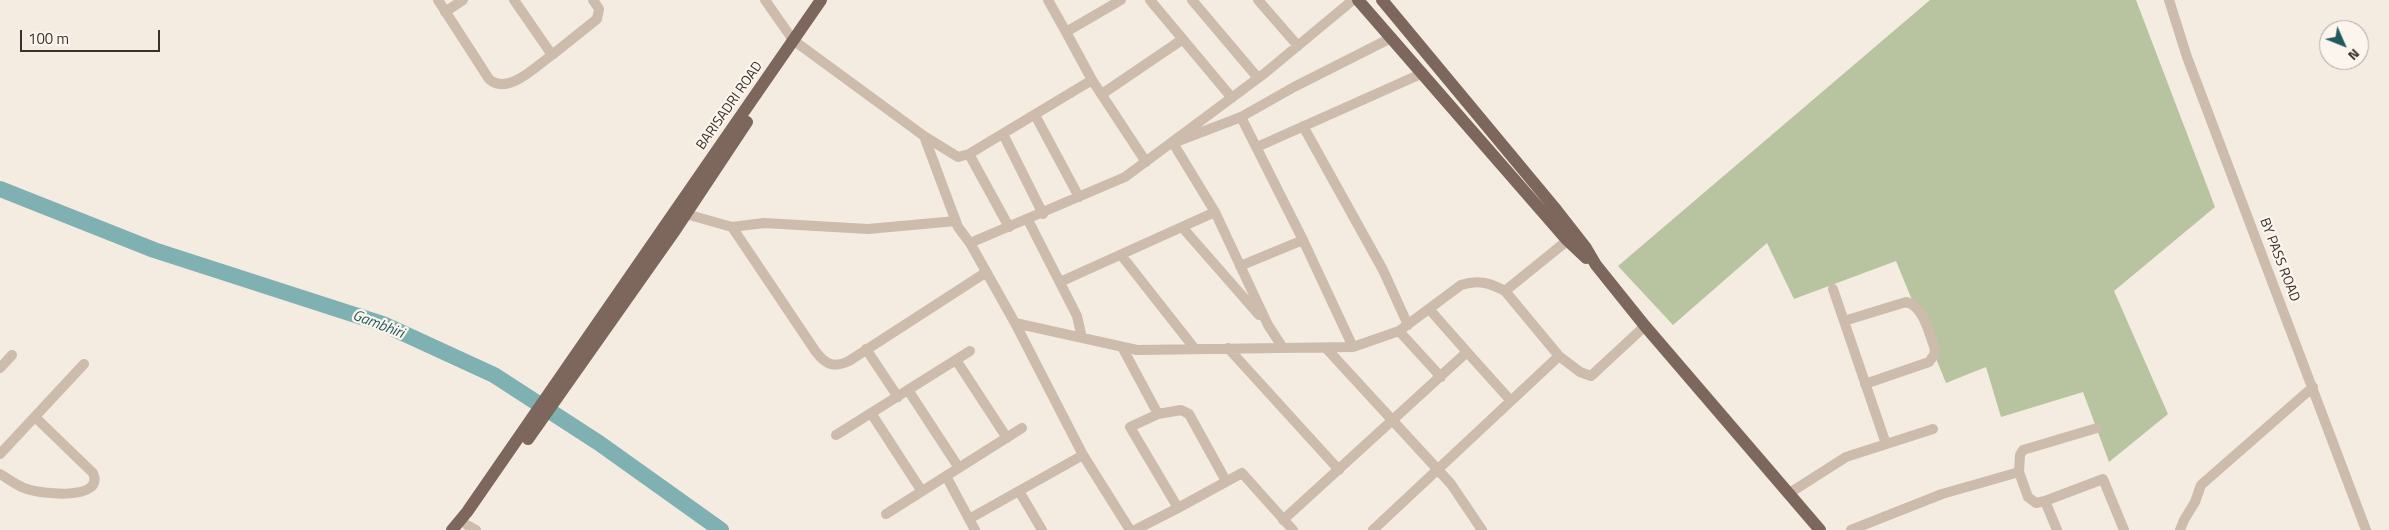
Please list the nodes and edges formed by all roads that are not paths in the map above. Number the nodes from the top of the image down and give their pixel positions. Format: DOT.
graph roads {
  1 [pos="438,0"];
  2 [pos="463,0"];
  3 [pos="514,0"];
  4 [pos="593,0"];
  5 [pos="765,0"];
  6 [pos="821,0"];
  7 [pos="830,0"];
  8 [pos="1048,0"];
  9 [pos="1121,0"];
  10 [pos="1150,0"];
  11 [pos="1192,0"];
  12 [pos="1258,0"];
  13 [pos="1353,0"];
  14 [pos="1358,0"];
  15 [pos="1382,0"];
  16 [pos="2169,0"];
  17 [pos="446,12"];
  18 [pos="1066,32"];
  19 [pos="1391,38"];
  20 [pos="1183,39"];
  21 [pos="796,42"];
  22 [pos="1298,46"];
  23 [pos="552,55"];
  24 [pos="1423,73"];
  25 [pos="1258,78"];
  26 [pos="1092,80"];
  27 [pos="1102,94"];
  28 [pos="1232,98"];
  29 [pos="1035,115"];
  30 [pos="1241,118"];
  31 [pos="1303,126"];
  32 [pos="1003,134"];
  33 [pos="924,136"];
  34 [pos="1173,143"];
  35 [pos="1256,147"];
  36 [pos="969,154"];
  37 [pos="1146,162"];
  38 [pos="1079,197"];
  39 [pos="1215,212"];
  40 [pos="686,214"];
  41 [pos="1043,214"];
  42 [pos="1028,220"];
  43 [pos="956,221"];
  44 [pos="732,227"];
  45 [pos="1182,227"];
  46 [pos="1009,228"];
  47 [pos="669,229"];
  48 [pos="1571,237"];
  49 [pos="1303,240"];
  50 [pos="970,243"];
  51 [pos="1121,255"];
  52 [pos="1240,266"];
  53 [pos="985,273"];
  54 [pos="1060,282"];
  55 [pos="1833,290"];
  56 [pos="1505,291"];
  57 [pos="1430,310"];
  58 [pos="1844,321"];
  59 [pos="1015,323"];
  60 [pos="1268,325"];
  61 [pos="1645,326"];
  62 [pos="1403,328"];
  63 [pos="1082,338"];
  64 [pos="1122,347"];
  65 [pos="1354,347"];
  66 [pos="1228,348"];
  67 [pos="1283,348"];
  68 [pos="1326,348"];
  69 [pos="866,349"];
  70 [pos="1195,349"];
  71 [pos="970,351"];
  72 [pos="1467,352"];
  73 [pos="12,355"];
  74 [pos="1559,356"];
  75 [pos="956,360"];
  76 [pos="84,364"];
  77 [pos="0,368"];
  78 [pos="1441,377"];
  79 [pos="1865,384"];
  80 [pos="2313,388"];
  81 [pos="908,390"];
  82 [pos="898,397"];
  83 [pos="1511,401"];
  84 [pos="872,413"];
  85 [pos="1158,414"];
  86 [pos="35,417"];
  87 [pos="1393,421"];
  88 [pos="1022,428"];
  89 [pos="2098,428"];
  90 [pos="1933,429"];
  91 [pos="836,435"];
  92 [pos="1007,438"];
  93 [pos="1886,444"];
  94 [pos="0,454"];
  95 [pos="1083,454"];
  96 [pos="959,468"];
  97 [pos="1339,470"];
  98 [pos="1438,470"];
  99 [pos="2019,472"];
  100 [pos="0,474"];
  101 [pos="946,476"];
  102 [pos="1226,481"];
  103 [pos="921,490"];
  104 [pos="1019,491"];
  105 [pos="1788,494"];
  106 [pos="2045,500"];
  107 [pos="1178,508"];
  108 [pos="886,514"];
  109 [pos="969,519"];
  110 [pos="1283,520"];
  111 [pos="469,528"];
  112 [pos="1376,529"];
  113 [pos="452,530"];
  114 [pos="976,530"];
  115 [pos="1042,530"];
  116 [pos="1130,530"];
  117 [pos="1135,530"];
  118 [pos="1293,530"];
  119 [pos="1482,530"];
  120 [pos="1820,530"];
  121 [pos="1851,530"];
  122 [pos="2056,530"];
  123 [pos="2124,530"];
  124 [pos="2180,530"];
  125 [pos="2366,530"];
  1 -- 17 [label="street"];
  2 -- 17 [label="street"];
  3 -- 23 [label="street"];
  4 -- 23 [label="street"];
  5 -- 21 [label="street"];
  6 -- 21 [label="main road, BARISADRI ROAD"];
  7 -- 21 [label="main road, BARISADRI ROAD"];
  8 -- 18 [label="street"];
  9 -- 18 [label="street"];
  10 -- 20 [label="street"];
  11 -- 25 [label="street"];
  12 -- 22 [label="street"];
  13 -- 22 [label="street"];
  14 -- 19 [label="main road"];
  15 -- 48 [label="main road"];
  16 -- 80 [label="street, BY PASS ROAD"];
  17 -- 23 [label="street"];
  18 -- 26 [label="street"];
  19 -- 24 [label="main road"];
  19 -- 30 [label="street"];
  20 -- 27 [label="street"];
  20 -- 28 [label="street"];
  21 -- 33 [label="street"];
  21 -- 40 [label="main road, BARISADRI ROAD"];
  21 -- 47 [label="main road, BARISADRI ROAD"];
  22 -- 25 [label="street"];
  24 -- 31 [label="street"];
  24 -- 48 [label="main road"];
  25 -- 28 [label="street"];
  26 -- 27 [label="street"];
  26 -- 29 [label="street"];
  27 -- 37 [label="street"];
  28 -- 34 [label="street"];
  29 -- 32 [label="street"];
  29 -- 38 [label="street"];
  30 -- 34 [label="street"];
  30 -- 35 [label="street"];
  31 -- 35 [label="street"];
  31 -- 62 [label="street"];
  32 -- 36 [label="street"];
  32 -- 41 [label="street"];
  33 -- 36 [label="street"];
  33 -- 43 [label="street"];
  34 -- 37 [label="street"];
  34 -- 39 [label="street"];
  35 -- 49 [label="street"];
  36 -- 46 [label="street"];
  37 -- 38 [label="street"];
  38 -- 41 [label="street"];
  39 -- 45 [label="street"];
  39 -- 52 [label="street"];
  40 -- 44 [label="street"];
  40 -- 47 [label="main road, BARISADRI ROAD"];
  41 -- 42 [label="street"];
  42 -- 46 [label="street"];
  42 -- 54 [label="street"];
  43 -- 44 [label="street"];
  43 -- 50 [label="street"];
  44 -- 69 [label="street"];
  45 -- 51 [label="street"];
  45 -- 60 [label="street"];
  46 -- 50 [label="street"];
  47 -- 111 [label="main road"];
  47 -- 113 [label="main road"];
  48 -- 56 [label="street"];
  48 -- 61 [label="main road"];
  49 -- 52 [label="street"];
  49 -- 65 [label="street"];
  50 -- 53 [label="street"];
  51 -- 54 [label="street"];
  51 -- 70 [label="street"];
  52 -- 60 [label="street"];
  53 -- 59 [label="street"];
  53 -- 69 [label="street"];
  54 -- 63 [label="street"];
  55 -- 58 [label="street"];
  56 -- 57 [label="street"];
  56 -- 74 [label="street"];
  57 -- 62 [label="street"];
  57 -- 72 [label="street"];
  58 -- 79 [label="street"];
  58 -- 79 [label="street"];
  59 -- 63 [label="street"];
  59 -- 95 [label="street"];
  60 -- 67 [label="street"];
  61 -- 74 [label="street"];
  61 -- 105 [label="main road"];
  62 -- 65 [label="street"];
  62 -- 78 [label="street"];
  63 -- 64 [label="street"];
  64 -- 70 [label="street"];
  64 -- 85 [label="street"];
  65 -- 68 [label="street"];
  66 -- 67 [label="street"];
  66 -- 70 [label="street"];
  66 -- 97 [label="street"];
  67 -- 68 [label="street"];
  68 -- 87 [label="street"];
  69 -- 82 [label="street"];
  71 -- 75 [label="street"];
  72 -- 78 [label="street"];
  72 -- 83 [label="street"];
  73 -- 77 [label="street"];
  74 -- 83 [label="street"];
  75 -- 81 [label="street"];
  75 -- 92 [label="street"];
  76 -- 86 [label="street"];
  78 -- 87 [label="street"];
  79 -- 93 [label="street"];
  80 -- 124 [label="street"];
  80 -- 125 [label="street, BY PASS ROAD"];
  81 -- 82 [label="street"];
  81 -- 96 [label="street"];
  82 -- 84 [label="street"];
  83 -- 98 [label="street"];
  84 -- 91 [label="street"];
  84 -- 103 [label="street"];
  85 -- 102 [label="street"];
  85 -- 107 [label="street"];
  86 -- 94 [label="street"];
  86 -- 100 [label="street"];
  87 -- 97 [label="street"];
  87 -- 98 [label="street"];
  88 -- 92 [label="street"];
  89 -- 99 [label="street"];
  90 -- 93 [label="street"];
  92 -- 96 [label="street"];
  93 -- 105 [label="street"];
  95 -- 104 [label="street"];
  95 -- 116 [label="street"];
  96 -- 101 [label="street"];
  97 -- 110 [label="street"];
  98 -- 112 [label="street"];
  98 -- 119 [label="street"];
  99 -- 106 [label="street"];
  99 -- 121 [label="street"];
  101 -- 103 [label="street"];
  101 -- 109 [label="street"];
  102 -- 107 [label="street"];
  102 -- 110 [label="street"];
  103 -- 108 [label="street"];
  104 -- 109 [label="street"];
  104 -- 115 [label="street"];
  105 -- 120 [label="main road"];
  106 -- 122 [label="street"];
  106 -- 123 [label="street"];
  107 -- 117 [label="street"];
  109 -- 114 [label="street"];
  110 -- 118 [label="street"];
}
